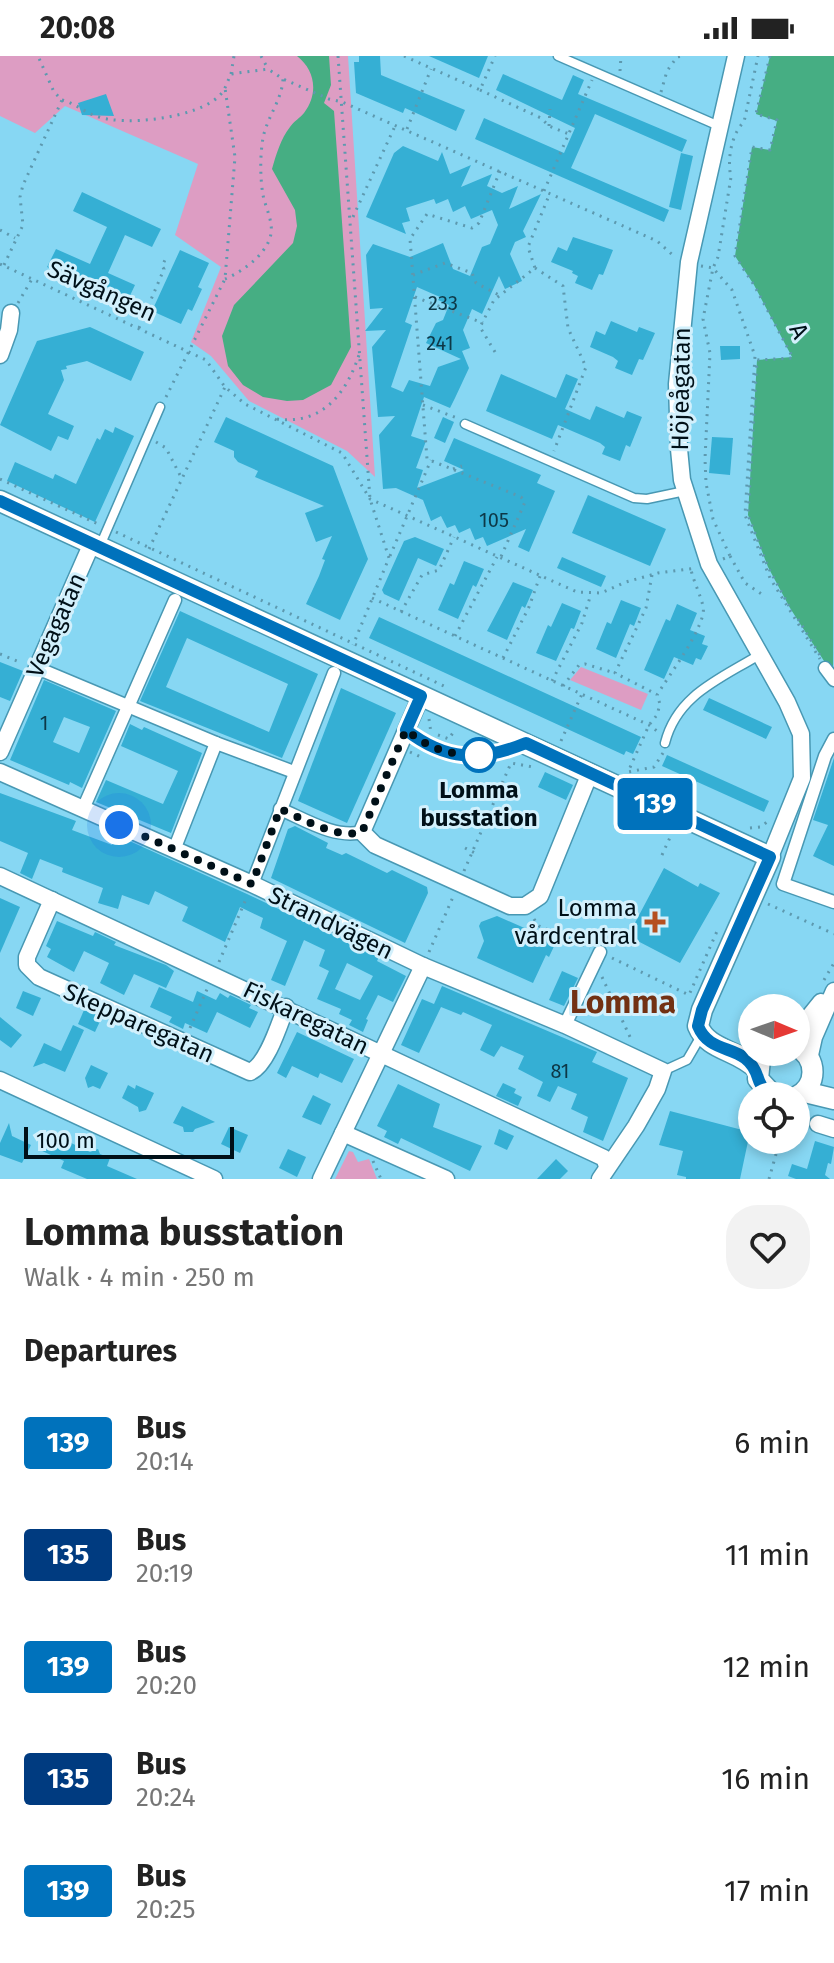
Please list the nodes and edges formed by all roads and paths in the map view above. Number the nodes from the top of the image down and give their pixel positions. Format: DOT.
graph roads {
  1 [pos="38,56"];
  2 [pos="234,56"];
  3 [pos="261,56"];
  4 [pos="338,56"];
  5 [pos="404,56"];
  6 [pos="417,56"];
  7 [pos="495,56"];
  8 [pos="558,56"];
  9 [pos="621,56"];
  10 [pos="682,56"];
  11 [pos="736,56"];
  12 [pos="758,56"];
  13 [pos="770,56"];
  14 [pos="414,62"];
  15 [pos="268,69"];
  16 [pos="431,69"];
  17 [pos="595,72"];
  18 [pos="231,74"];
  19 [pos="283,79"];
  20 [pos="620,82"];
  21 [pos="225,88"];
  22 [pos="480,90"];
  23 [pos="659,99"];
  24 [pos="62,100"];
  25 [pos="342,102"];
  26 [pos="550,109"];
  27 [pos="395,126"];
  28 [pos="549,126"];
  29 [pos="719,126"];
  30 [pos="406,130"];
  31 [pos="569,134"];
  32 [pos="500,171"];
  33 [pos="544,191"];
  34 [pos="550,193"];
  35 [pos="351,221"];
  36 [pos="0,230"];
  37 [pos="15,238"];
  38 [pos="166,258"];
  39 [pos="689,262"];
  40 [pos="2,264"];
  41 [pos="535,268"];
  42 [pos="713,268"];
  43 [pos="413,275"];
  44 [pos="32,279"];
  45 [pos="225,279"];
  46 [pos="500,295"];
  47 [pos="415,297"];
  48 [pos="11,313"];
  49 [pos="483,323"];
  50 [pos="139,328"];
  51 [pos="190,351"];
  52 [pos="360,351"];
  53 [pos="495,352"];
  54 [pos="0,355"];
  55 [pos="225,387"];
  56 [pos="423,405"];
  57 [pos="160,407"];
  58 [pos="271,418"];
  59 [pos="466,423"];
  60 [pos="148,434"];
  61 [pos="431,460"];
  62 [pos="550,461"];
  63 [pos="462,466"];
  64 [pos="453,469"];
  65 [pos="181,477"];
  66 [pos="0,479"];
  67 [pos="513,485"];
  68 [pos="685,491"];
  69 [pos="510,493"];
  70 [pos="370,499"];
  71 [pos="0,501"];
  72 [pos="408,516"];
  73 [pos="454,537"];
  74 [pos="99,539"];
  75 [pos="149,549"];
  76 [pos="730,556"];
  77 [pos="389,558"];
  78 [pos="499,558"];
  79 [pos="703,562"];
  80 [pos="691,570"];
  81 [pos="652,575"];
  82 [pos="540,576"];
  83 [pos="591,594"];
  84 [pos="763,595"];
  85 [pos="372,598"];
  86 [pos="175,600"];
  87 [pos="401,612"];
  88 [pos="455,636"];
  89 [pos="0,654"];
  90 [pos="759,655"];
  91 [pos="503,658"];
  92 [pos="344,659"];
  93 [pos="37,668"];
  94 [pos="827,668"];
  95 [pos="615,673"];
  96 [pos="834,680"];
  97 [pos="552,681"];
  98 [pos="563,686"];
  99 [pos="455,691"];
  100 [pos="582,694"];
  101 [pos="657,695"];
  102 [pos="421,696"];
  103 [pos="128,706"];
  104 [pos="649,725"];
  105 [pos="406,730"];
  106 [pos="463,734"];
  107 [pos="438,735"];
  108 [pos="834,739"];
  109 [pos="665,741"];
  110 [pos="560,742"];
  111 [pos="216,743"];
  112 [pos="526,743"];
  113 [pos="0,752"];
  114 [pos="535,768"];
  115 [pos="0,772"];
  116 [pos="294,772"];
  117 [pos="628,772"];
  118 [pos="590,773"];
  119 [pos="640,777"];
  120 [pos="83,809"];
  121 [pos="280,809"];
  122 [pos="481,814"];
  123 [pos="772,814"];
  124 [pos="488,816"];
  125 [pos="499,820"];
  126 [pos="675,828"];
  127 [pos="747,828"];
  128 [pos="362,832"];
  129 [pos="465,848"];
  130 [pos="174,850"];
  131 [pos="472,851"];
  132 [pos="479,855"];
  133 [pos="662,855"];
  134 [pos="770,857"];
  135 [pos="0,876"];
  136 [pos="459,883"];
  137 [pos="252,884"];
  138 [pos="52,900"];
  139 [pos="762,901"];
  140 [pos="834,902"];
  141 [pos="525,906"];
  142 [pos="718,930"];
  143 [pos="834,934"];
  144 [pos="598,957"];
  145 [pos="423,966"];
  146 [pos="834,984"];
  147 [pos="834,991"];
  148 [pos="286,1007"];
  149 [pos="810,1015"];
  150 [pos="565,1025"];
  151 [pos="702,1035"];
  152 [pos="810,1046"];
  153 [pos="381,1054"];
  154 [pos="738,1054"];
  155 [pos="810,1061"];
  156 [pos="642,1062"];
  157 [pos="663,1071"];
  158 [pos="0,1080"];
  159 [pos="834,1086"];
  160 [pos="810,1096"];
  161 [pos="834,1099"];
  162 [pos="343,1133"];
  163 [pos="776,1154"];
  164 [pos="604,1173"];
  165 [pos="214,1179"];
  166 [pos="321,1179"];
  167 [pos="446,1179"];
  168 [pos="769,1179"];
  1 -- 24 [label="path"];
  2 -- 18 [label="path"];
  3 -- 15 [label="path"];
  4 -- 25 [label="path"];
  5 -- 14 [label="path"];
  6 -- 14 [label="path"];
  7 -- 22 [label="path"];
  8 -- 17 [label="lane"];
  9 -- 20 [label="path"];
  10 -- 23 [label="path"];
  11 -- 29 [label="street, Höjeågatan"];
  12 -- 42 [label="path"];
  13 -- 94 [label="path, A"];
  14 -- 16 [label="path"];
  15 -- 18 [label="path"];
  15 -- 19 [label="path"];
  16 -- 22 [label="path"];
  16 -- 30 [label="path"];
  17 -- 20 [label="lane"];
  17 -- 31 [label="path"];
  18 -- 21 [label="path"];
  19 -- 25 [label="path"];
  19 -- 45 [label="path"];
  20 -- 23 [label="lane"];
  21 -- 24 [label="path"];
  21 -- 45 [label="path"];
  22 -- 28 [label="path"];
  23 -- 29 [label="lane"];
  24 -- 37 [label="path"];
  25 -- 27 [label="path"];
  25 -- 35 [label="path"];
  26 -- 28 [label="path"];
  27 -- 30 [label="path"];
  27 -- 35 [label="path"];
  28 -- 31 [label="path"];
  29 -- 39 [label="street, Höjeågatan"];
  30 -- 32 [label="path"];
  31 -- 33 [label="path"];
  32 -- 33 [label="path"];
  32 -- 43 [label="path"];
  33 -- 34 [label="path"];
  34 -- 39 [label="path"];
  34 -- 41 [label="path"];
  35 -- 52 [label="path"];
  36 -- 37 [label="path"];
  37 -- 40 [label="path"];
  38 -- 50 [label="path"];
  39 -- 42 [label="path"];
  39 -- 68 [label="street, Höjeågatan"];
  40 -- 44 [label="path, Sävgången"];
  41 -- 46 [label="path"];
  41 -- 62 [label="path"];
  42 -- 76 [label="path"];
  42 -- 94 [label="path"];
  43 -- 46 [label="path"];
  43 -- 47 [label="path"];
  44 -- 48 [label="path"];
  44 -- 50 [label="path, Sävgången"];
  45 -- 51 [label="path"];
  46 -- 49 [label="path"];
  47 -- 49 [label="path"];
  47 -- 56 [label="path"];
  48 -- 54 [label="street"];
  49 -- 53 [label="path"];
  50 -- 51 [label="path, Sävgången"];
  51 -- 55 [label="path, Sävgången"];
  51 -- 57 [label="path"];
  52 -- 58 [label="path"];
  52 -- 70 [label="path"];
  55 -- 58 [label="path, Sävgången"];
  55 -- 65 [label="path"];
  56 -- 59 [label="path"];
  56 -- 61 [label="path"];
  57 -- 60 [label="lane, Vegagatan"];
  58 -- 70 [label="path, Sävgången"];
  59 -- 62 [label="lane"];
  60 -- 65 [label="path"];
  60 -- 74 [label="lane, Vegagatan"];
  61 -- 64 [label="path"];
  61 -- 72 [label="path"];
  62 -- 68 [label="lane"];
  63 -- 64 [label="path"];
  64 -- 69 [label="path"];
  65 -- 75 [label="path"];
  66 -- 74 [label="path"];
  67 -- 69 [label="path"];
  68 -- 79 [label="street, Höjeågatan"];
  69 -- 78 [label="path"];
  70 -- 72 [label="path"];
  70 -- 77 [label="path"];
  71 -- 74 [label="street"];
  72 -- 73 [label="path"];
  72 -- 77 [label="path"];
  73 -- 78 [label="path"];
  73 -- 87 [label="path"];
  74 -- 75 [label="path"];
  74 -- 92 [label="street"];
  74 -- 93 [label="street, Vegagatan"];
  75 -- 92 [label="path"];
  76 -- 79 [label="path"];
  76 -- 84 [label="path"];
  77 -- 85 [label="path"];
  78 -- 82 [label="path"];
  78 -- 88 [label="path"];
  79 -- 80 [label="path"];
  79 -- 90 [label="street, Höjeågatan"];
  80 -- 81 [label="path"];
  80 -- 101 [label="path"];
  81 -- 83 [label="path"];
  81 -- 95 [label="path"];
  82 -- 83 [label="path"];
  82 -- 91 [label="path"];
  83 -- 97 [label="path"];
  85 -- 87 [label="path"];
  85 -- 92 [label="path"];
  86 -- 103 [label="street"];
  87 -- 88 [label="path"];
  88 -- 91 [label="path"];
  89 -- 93 [label="path"];
  90 -- 109 [label="lane"];
  90 -- 134 [label="street, Höjeågatan"];
  91 -- 97 [label="path"];
  92 -- 99 [label="path"];
  92 -- 102 [label="street"];
  92 -- 116 [label="street"];
  93 -- 103 [label="street"];
  93 -- 113 [label="street, Vegagatan"];
  94 -- 96 [label="street"];
  95 -- 98 [label="path"];
  95 -- 101 [label="path"];
  97 -- 98 [label="path"];
  98 -- 100 [label="path"];
  100 -- 104 [label="path"];
  100 -- 110 [label="path"];
  101 -- 104 [label="path"];
  102 -- 105 [label="street"];
  102 -- 112 [label="street"];
  103 -- 111 [label="street"];
  103 -- 120 [label="street"];
  104 -- 109 [label="path"];
  104 -- 117 [label="path"];
  105 -- 112 [label="lane"];
  105 -- 128 [label="street"];
  106 -- 107 [label="path"];
  108 -- 140 [label="street"];
  109 -- 117 [label="path"];
  111 -- 116 [label="street"];
  111 -- 130 [label="street"];
  112 -- 118 [label="street"];
  114 -- 124 [label="path"];
  115 -- 120 [label="street, Strandvägen"];
  116 -- 121 [label="street"];
  117 -- 119 [label="path"];
  118 -- 134 [label="street"];
  118 -- 141 [label="street"];
  120 -- 130 [label="street, Strandvägen"];
  121 -- 128 [label="street"];
  121 -- 137 [label="street"];
  122 -- 124 [label="path"];
  123 -- 127 [label="path"];
  124 -- 125 [label="path"];
  124 -- 131 [label="path"];
  126 -- 133 [label="path"];
  128 -- 136 [label="street"];
  129 -- 131 [label="path"];
  130 -- 137 [label="street, Strandvägen"];
  131 -- 132 [label="path"];
  131 -- 136 [label="path"];
  134 -- 151 [label="street"];
  135 -- 138 [label="street, Fiskaregatan"];
  136 -- 141 [label="street"];
  136 -- 145 [label="path"];
  137 -- 145 [label="street, Strandvägen"];
  138 -- 148 [label="street, Fiskaregatan"];
  138 -- 148 [label="street, Skepparegatan"];
  139 -- 143 [label="path"];
  141 -- 144 [label="path"];
  142 -- 144 [label="path"];
  144 -- 150 [label="street"];
  144 -- 156 [label="path"];
  145 -- 150 [label="street, Strandvägen"];
  145 -- 153 [label="street"];
  146 -- 149 [label="street"];
  147 -- 152 [label="street"];
  148 -- 153 [label="street, Fiskaregatan"];
  150 -- 156 [label="street, Strandvägen"];
  151 -- 154 [label="street"];
  151 -- 157 [label="lane"];
  153 -- 162 [label="street"];
  153 -- 164 [label="street, Fiskaregatan"];
  155 -- 159 [label="street"];
  156 -- 157 [label="street, Strandvägen"];
  157 -- 164 [label="street"];
  158 -- 165 [label="street"];
  160 -- 161 [label="street"];
  162 -- 166 [label="street"];
  162 -- 167 [label="street"];
  163 -- 168 [label="path"];
}
